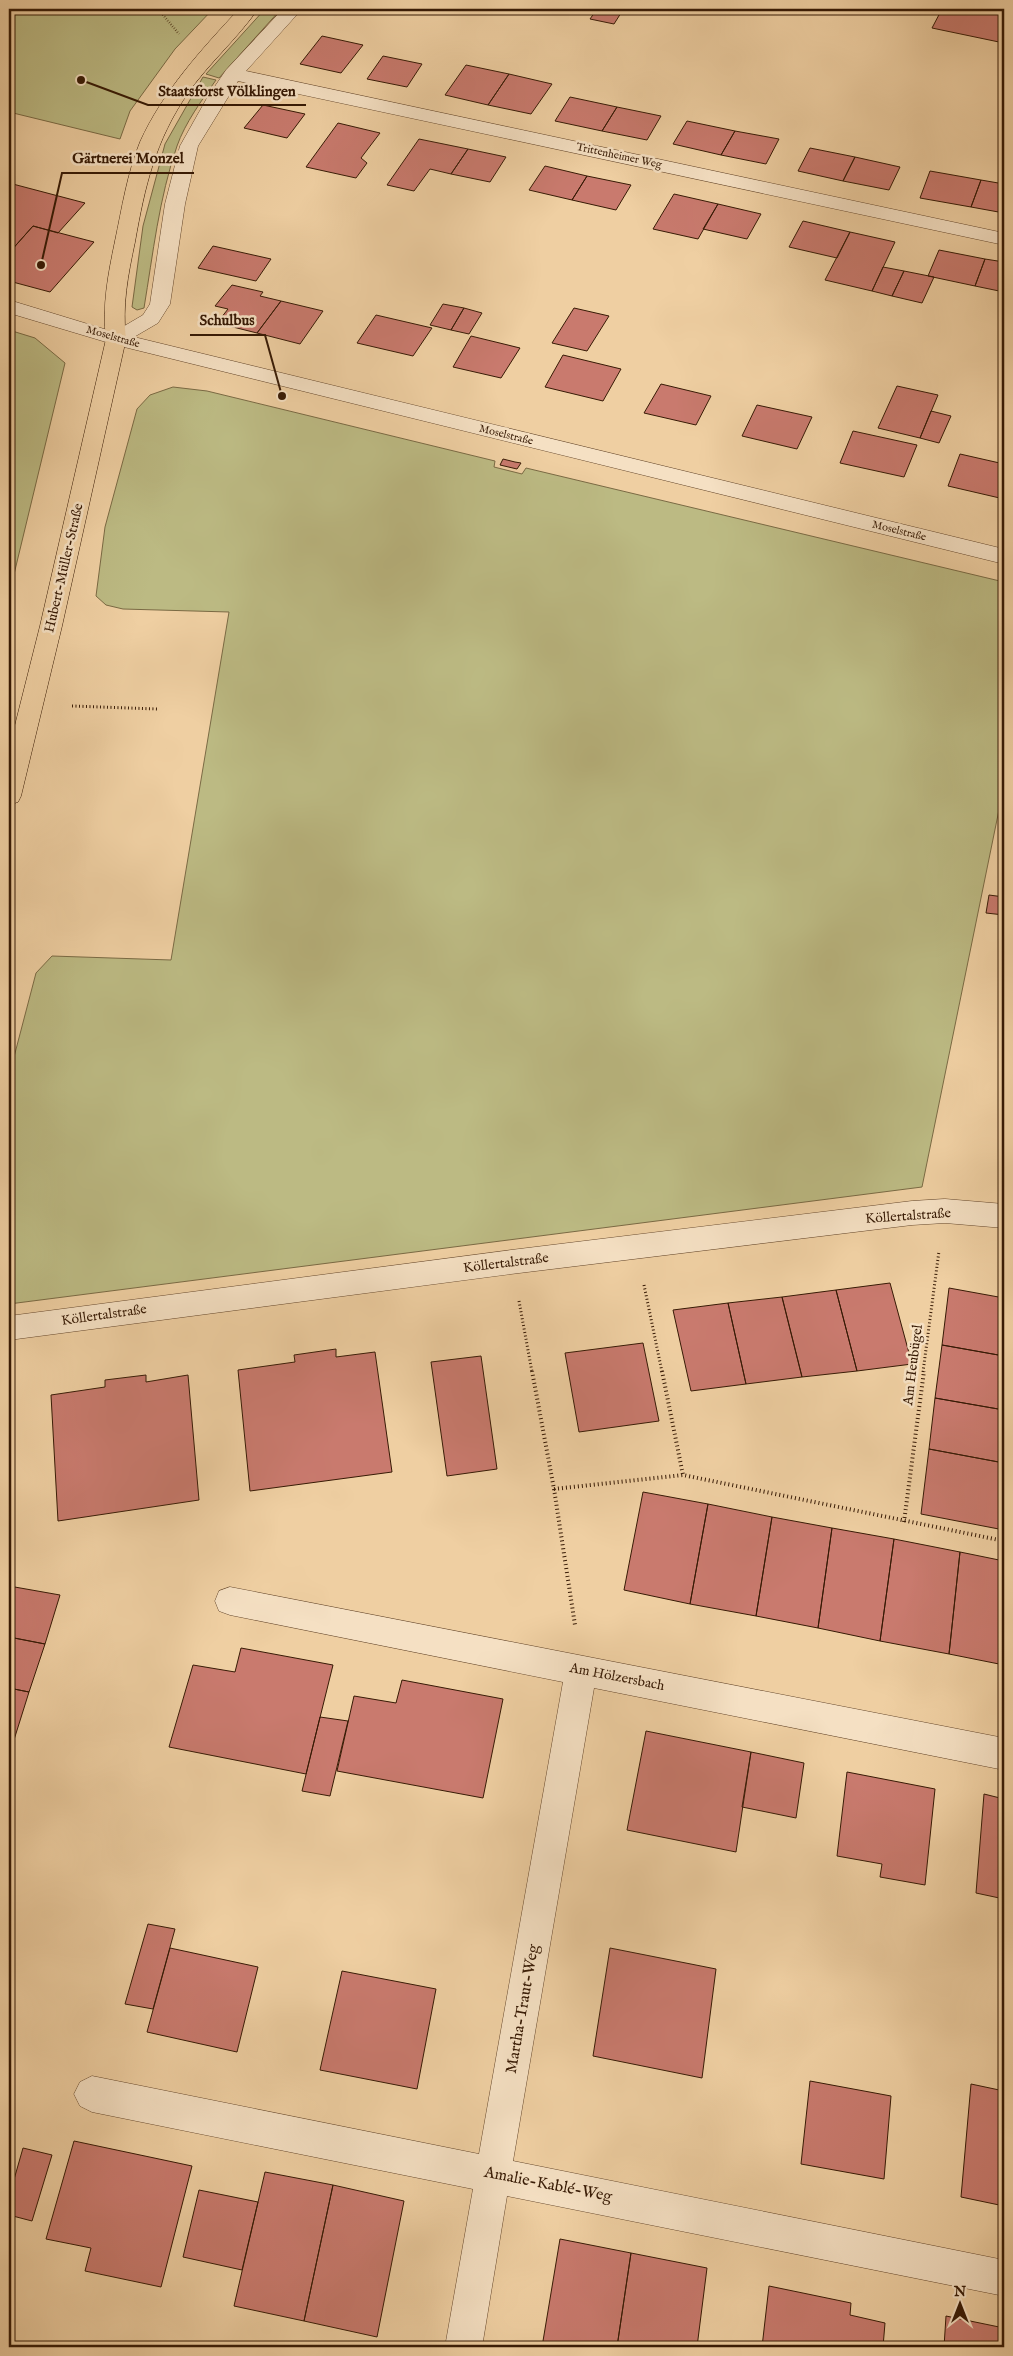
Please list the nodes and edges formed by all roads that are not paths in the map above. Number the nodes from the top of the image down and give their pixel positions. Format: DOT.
graph roads {
  1 [pos="249,9"];
  2 [pos="293,9"];
  3 [pos="233,74"];
  4 [pos="1004,239"];
  5 [pos="9,306"];
  6 [pos="116,339"];
  7 [pos="1004,557"];
  8 [pos="9,796"];
  9 [pos="1004,1216"];
  10 [pos="9,1328"];
  11 [pos="230,1601"];
  12 [pos="581,1670"];
  13 [pos="1004,1754"];
  14 [pos="92,2094"];
  15 [pos="494,2174"];
  16 [pos="1004,2278"];
  17 [pos="464,2347"];
  1 -- 6 [label="main road, Hubert-Müller-Straße"];
  2 -- 3 [label="street"];
  3 -- 4 [label="street, Trittenheimer Weg"];
  3 -- 6 [label="street"];
  5 -- 6 [label="street, Moselstraße"];
  6 -- 7 [label="street, Moselstraße"];
  6 -- 8 [label="main road, Hubert-Müller-Straße"];
  9 -- 10 [label="street, Köllertalstraße"];
  11 -- 12 [label="street, Am Hölzersbach"];
  12 -- 13 [label="street, Am Hölzersbach"];
  12 -- 15 [label="street, Martha-Traut-Weg"];
  14 -- 15 [label="street, Amalie-Kablé-Weg"];
  15 -- 16 [label="street, Amalie-Kablé-Weg"];
  15 -- 17 [label="street, Martha-Traut-Weg"];
}
